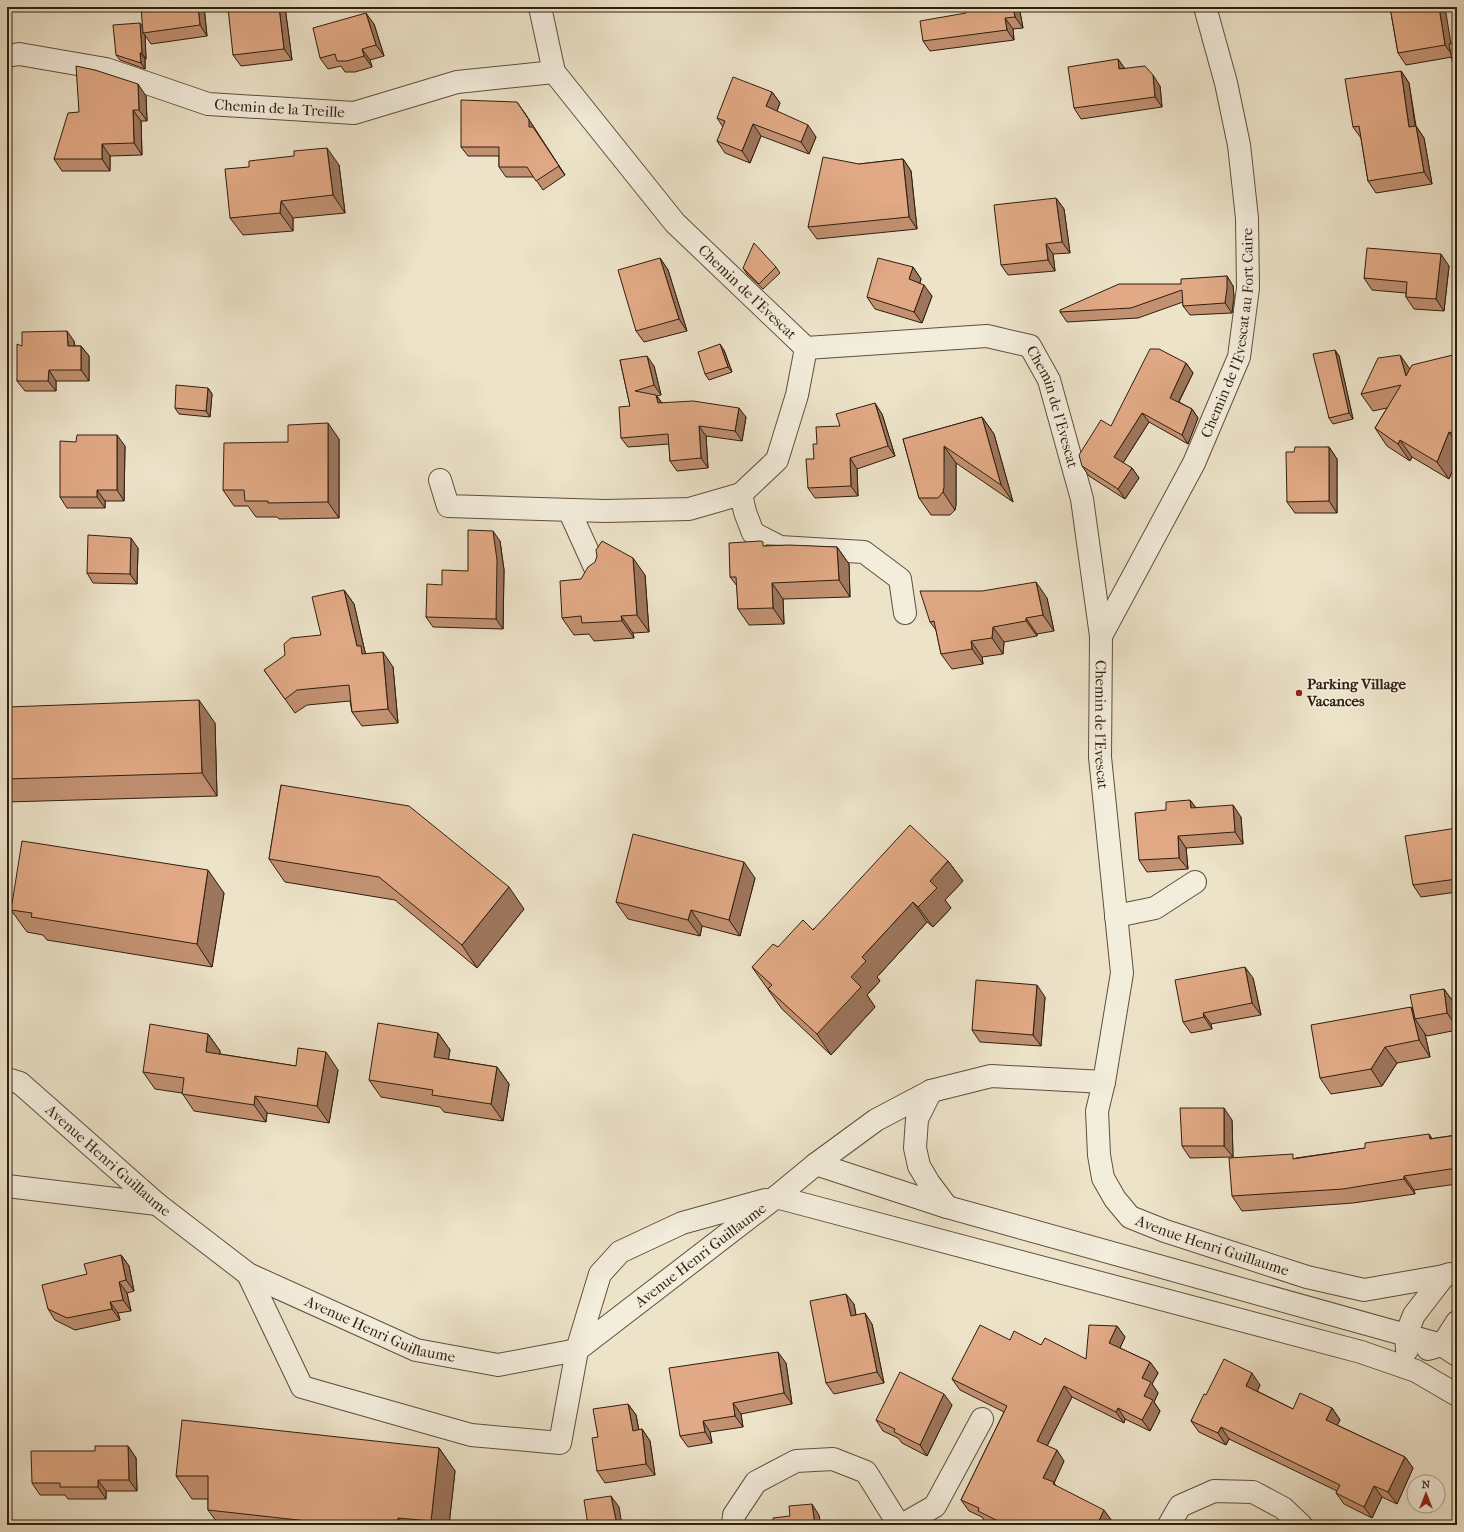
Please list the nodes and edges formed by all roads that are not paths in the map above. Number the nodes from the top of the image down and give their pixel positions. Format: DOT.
graph roads {
  1 [pos="540,7"];
  2 [pos="1205,7"];
  3 [pos="7,56"];
  4 [pos="554,72"];
  5 [pos="806,348"];
  6 [pos="440,480"];
  7 [pos="741,494"];
  8 [pos="569,510"];
  9 [pos="597,572"];
  10 [pos="905,613"];
  11 [pos="1101,636"];
  12 [pos="1195,882"];
  13 [pos="1116,916"];
  14 [pos="7,1079"];
  15 [pos="1104,1082"];
  16 [pos="931,1091"];
  17 [pos="816,1164"];
  18 [pos="7,1186"];
  19 [pos="776,1197"];
  20 [pos="157,1204"];
  21 [pos="947,1207"];
  22 [pos="248,1274"];
  23 [pos="1451,1274"];
  24 [pos="1119,1288"];
  25 [pos="1457,1322"];
  26 [pos="1406,1342"];
  27 [pos="577,1350"];
  28 [pos="1450,1350"];
  29 [pos="1416,1371"];
  30 [pos="1457,1395"];
  31 [pos="982,1419"];
  32 [pos="733,1525"];
  33 [pos="900,1525"];
  34 [pos="1169,1525"];
  35 [pos="1301,1525"];
  1 -- 4 [label="street, Chemin de l'Evescat"];
  2 -- 11 [label="street, Chemin de l'Evescat au Fort Caire"];
  3 -- 4 [label="street, Chemin de la Treille"];
  4 -- 5 [label="street, Chemin de l'Evescat"];
  5 -- 7 [label="street"];
  5 -- 11 [label="street, Chemin de l'Evescat"];
  6 -- 8 [label="street"];
  7 -- 8 [label="street"];
  7 -- 10 [label="street"];
  8 -- 9 [label="street"];
  11 -- 13 [label="street, Chemin de l'Evescat"];
  12 -- 13 [label="street"];
  13 -- 15 [label="street, Chemin de l'Evescat"];
  14 -- 20 [label="street, Avenue Henri Guillaume"];
  15 -- 16 [label="street, Avenue Henri Guillaume"];
  15 -- 23 [label="street, Avenue Henri Guillaume"];
  16 -- 17 [label="street, Avenue Henri Guillaume"];
  16 -- 21 [label="street"];
  17 -- 19 [label="street, Avenue Henri Guillaume"];
  17 -- 21 [label="street, Avenue Henri Guillaume"];
  18 -- 20 [label="street"];
  19 -- 24 [label="street, Avenue Henri Guillaume"];
  19 -- 27 [label="street, Avenue Henri Guillaume"];
  19 -- 27 [label="street"];
  20 -- 22 [label="street, Avenue Henri Guillaume"];
  21 -- 26 [label="street, Avenue Henri Guillaume"];
  22 -- 27 [label="street, Avenue Henri Guillaume"];
  22 -- 27 [label="street"];
  23 -- 26 [label="street, Avenue Henri Guillaume"];
  24 -- 26 [label="street, Avenue Henri Guillaume"];
  24 -- 29 [label="street, Avenue Henri Guillaume"];
  25 -- 28 [label="street, Avenue Henri Guillaume"];
  26 -- 28 [label="street, Avenue Henri Guillaume"];
  26 -- 29 [label="street"];
  29 -- 30 [label="street, Avenue Henri Guillaume"];
  31 -- 33 [label="street"];
  32 -- 33 [label="street"];
  34 -- 35 [label="street"];
}
